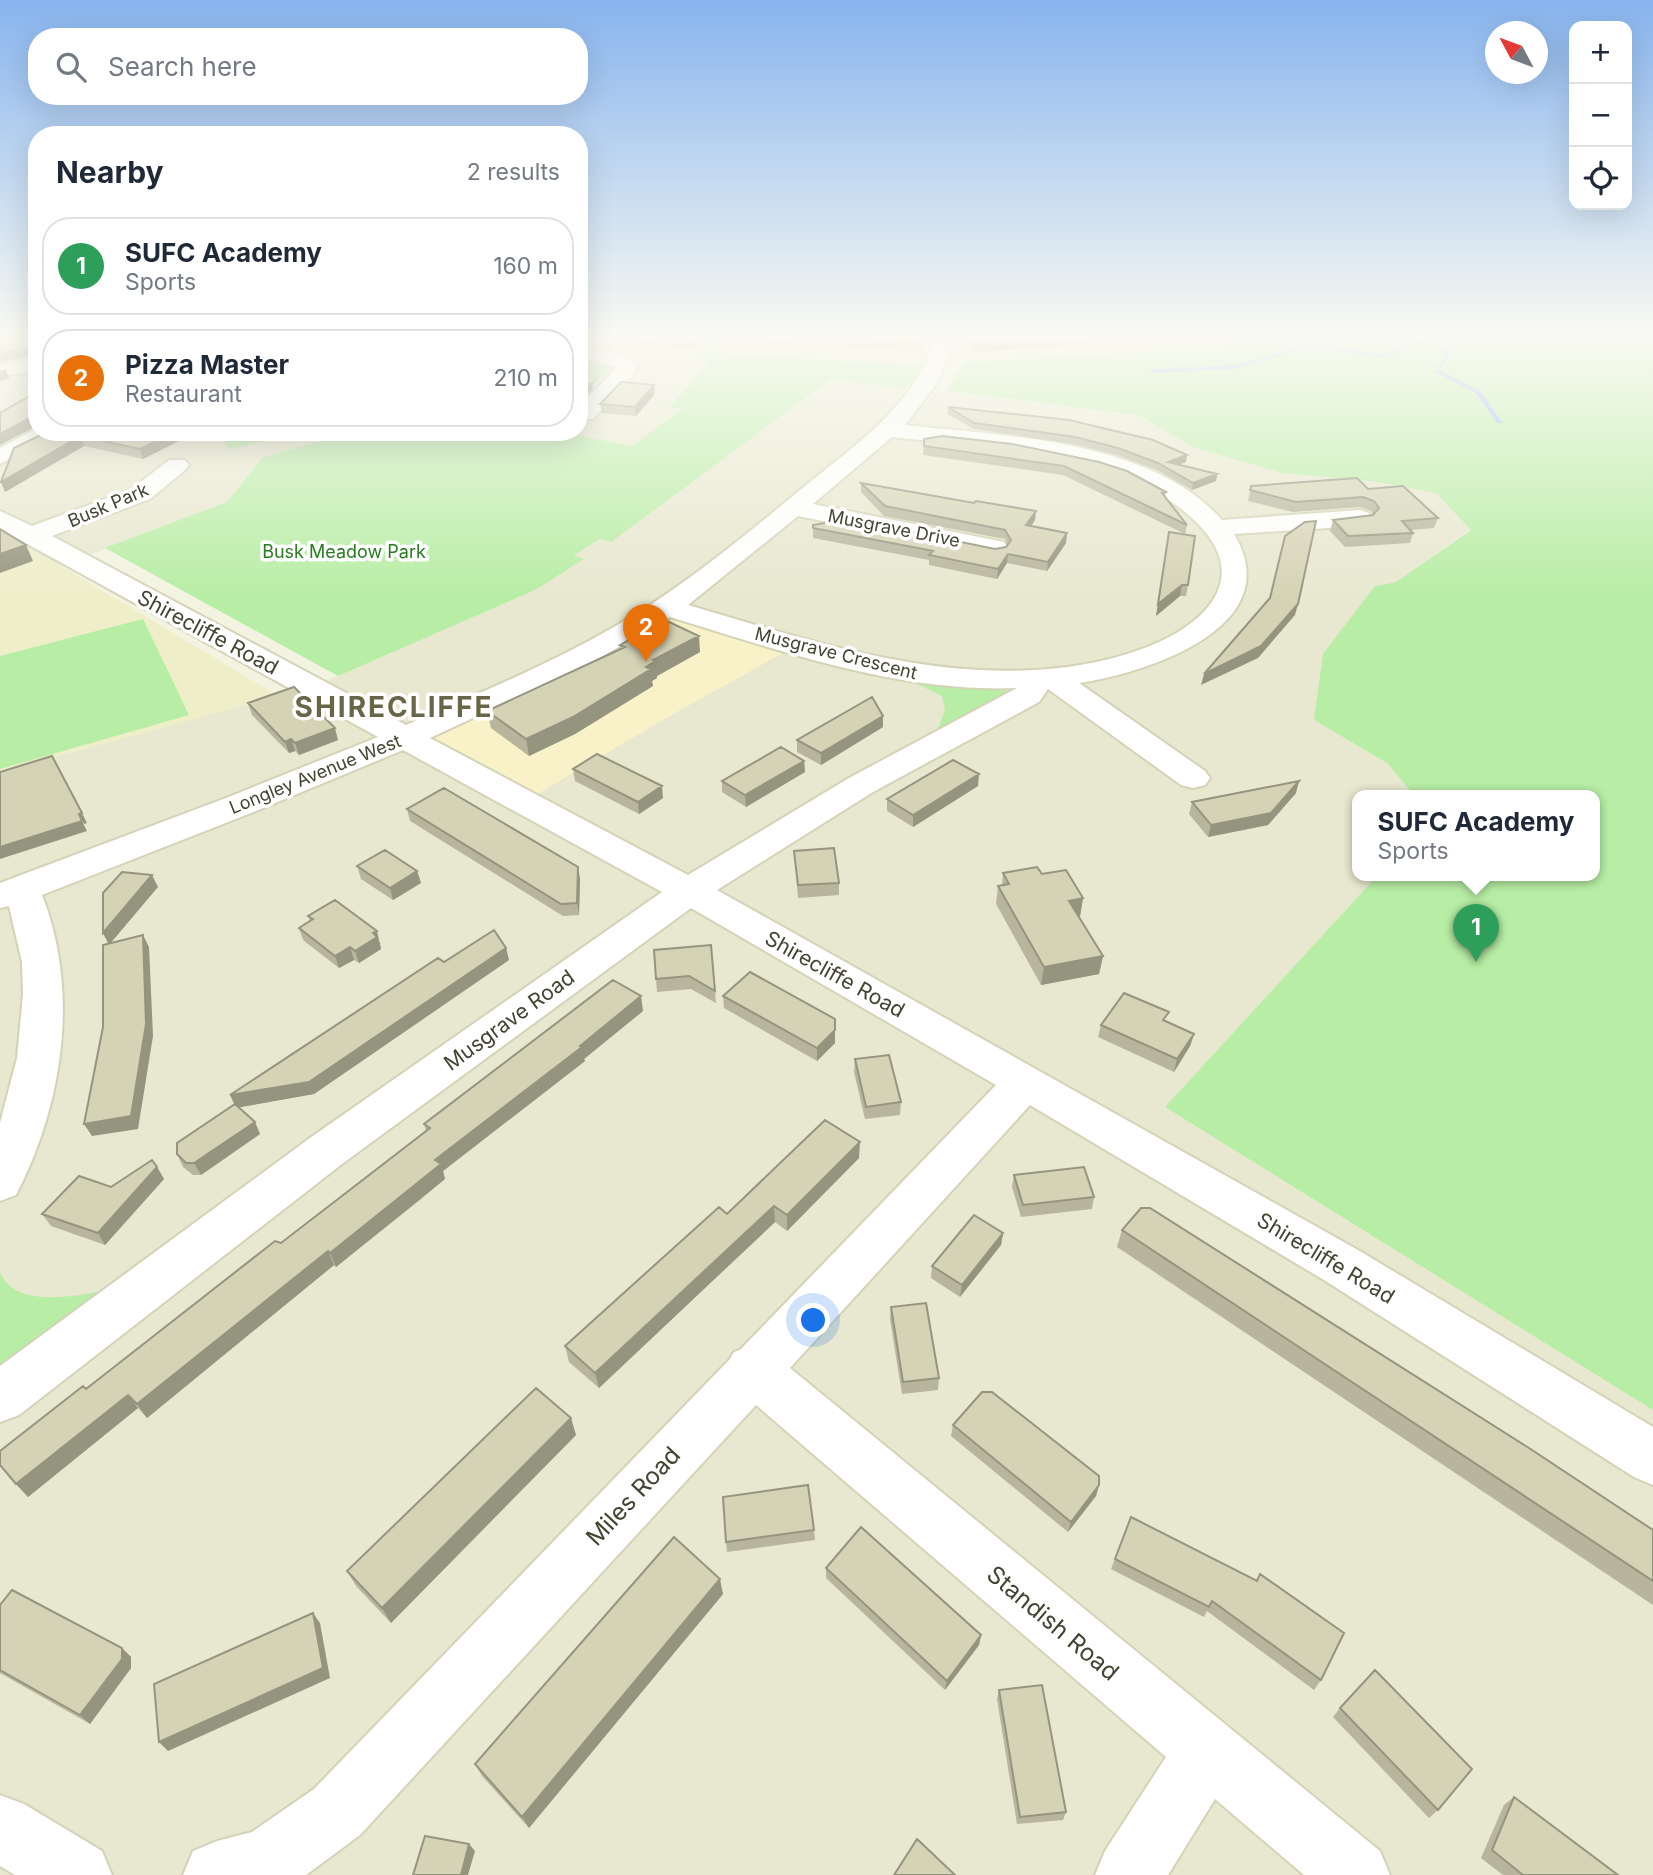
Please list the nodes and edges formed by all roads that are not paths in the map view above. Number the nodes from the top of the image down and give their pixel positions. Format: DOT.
graph roads {
  1 [pos="893,424"];
  2 [pos="888,430"];
  3 [pos="29,441"];
  4 [pos="0,457"];
  5 [pos="177,464"];
  6 [pos="793,508"];
  7 [pos="1360,518"];
  8 [pos="0,519"];
  9 [pos="1218,528"];
  10 [pos="32,535"];
  11 [pos="995,548"];
  12 [pos="666,607"];
  13 [pos="1045,678"];
  14 [pos="404,738"];
  15 [pos="1193,778"];
  16 [pos="689,891"];
  17 [pos="11,893"];
  18 [pos="1026,1082"];
  19 [pos="0,1182"];
  20 [pos="752,1369"];
  21 [pos="0,1397"];
  22 [pos="1653,1458"];
  23 [pos="1208,1752"];
  24 [pos="0,1828"];
  25 [pos="251,1870"];
  26 [pos="78,1875"];
  27 [pos="1129,1875"];
  28 [pos="1356,1875"];
  1 -- 2 [label="street, Longley Avenue West"];
  2 -- 6 [label="street, Longley Avenue West"];
  2 -- 9 [label="street, Musgrave Crescent"];
  3 -- 4 [label="street"];
  5 -- 10 [label="street, Busk Park"];
  6 -- 11 [label="street, Musgrave Drive"];
  6 -- 12 [label="street, Longley Avenue West"];
  7 -- 9 [label="street"];
  8 -- 10 [label="street, Shirecliffe Road"];
  9 -- 13 [label="street, Musgrave Crescent"];
  10 -- 14 [label="street, Shirecliffe Road"];
  12 -- 13 [label="street, Musgrave Crescent"];
  12 -- 14 [label="street, Longley Avenue West"];
  13 -- 15 [label="street"];
  13 -- 16 [label="street, Musgrave Road"];
  14 -- 16 [label="street, Shirecliffe Road"];
  14 -- 17 [label="street, Longley Avenue West"];
  16 -- 18 [label="street, Shirecliffe Road"];
  16 -- 21 [label="street, Musgrave Road"];
  17 -- 19 [label="street"];
  18 -- 20 [label="street, Miles Road"];
  18 -- 22 [label="street, Shirecliffe Road"];
  20 -- 23 [label="street, Standish Road"];
  20 -- 25 [label="street, Miles Road"];
  23 -- 27 [label="street"];
  23 -- 28 [label="street, Standish Road"];
  24 -- 26 [label="street"];
}
